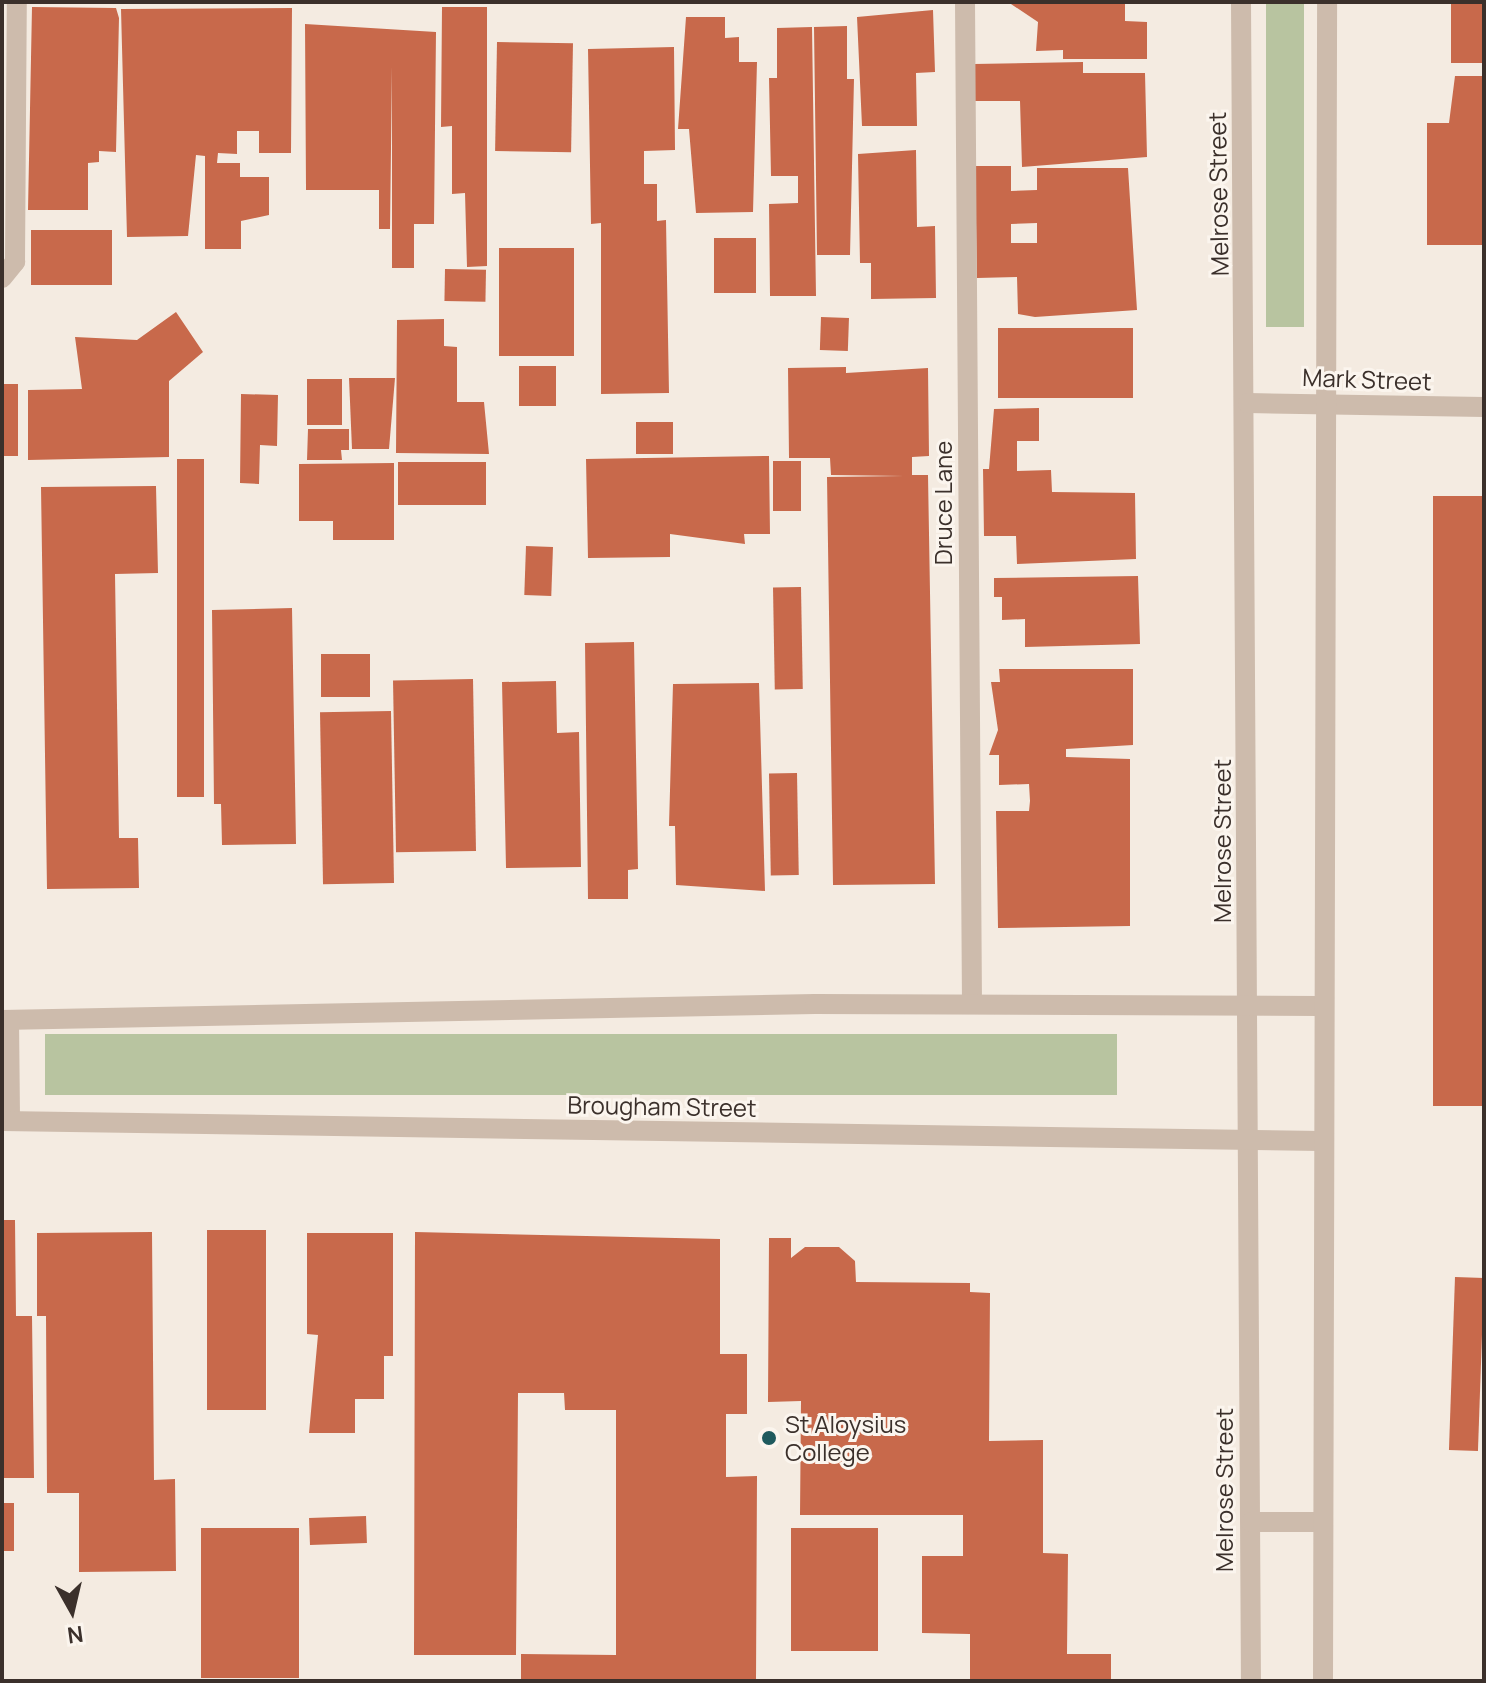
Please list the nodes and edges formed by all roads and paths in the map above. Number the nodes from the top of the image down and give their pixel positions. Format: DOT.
graph roads {
  1 [pos="17,2"];
  2 [pos="965,2"];
  3 [pos="1241,2"];
  4 [pos="1327,2"];
  5 [pos="2,278"];
  6 [pos="1325,402"];
  7 [pos="1248,403"];
  8 [pos="1484,407"];
  9 [pos="972,1004"];
  10 [pos="1248,1005"];
  11 [pos="1320,1006"];
  12 [pos="5,1020"];
  13 [pos="6,1121"];
  14 [pos="1247,1140"];
  15 [pos="1321,1141"];
  16 [pos="1251,1522"];
  17 [pos="1323,1522"];
  18 [pos="1251,1681"];
  19 [pos="1323,1681"];
  1 -- 5 [label="street"];
  2 -- 9 [label="street, Druce Lane"];
  3 -- 7 [label="street, Melrose Street"];
  4 -- 6 [label="street"];
  6 -- 7 [label="street, Mark Street"];
  6 -- 8 [label="street, Mark Street"];
  6 -- 11 [label="street"];
  7 -- 10 [label="street, Melrose Street"];
  9 -- 10 [label="street"];
  9 -- 12 [label="street"];
  10 -- 11 [label="street"];
  10 -- 14 [label="street, Melrose Street"];
  11 -- 15 [label="street"];
  12 -- 13 [label="street"];
  13 -- 14 [label="street, Brougham Street"];
  14 -- 15 [label="street, Brougham Street"];
  14 -- 16 [label="street, Melrose Street"];
  15 -- 17 [label="street"];
  16 -- 17 [label="street"];
  16 -- 18 [label="street, Melrose Street"];
  17 -- 19 [label="street"];
}
